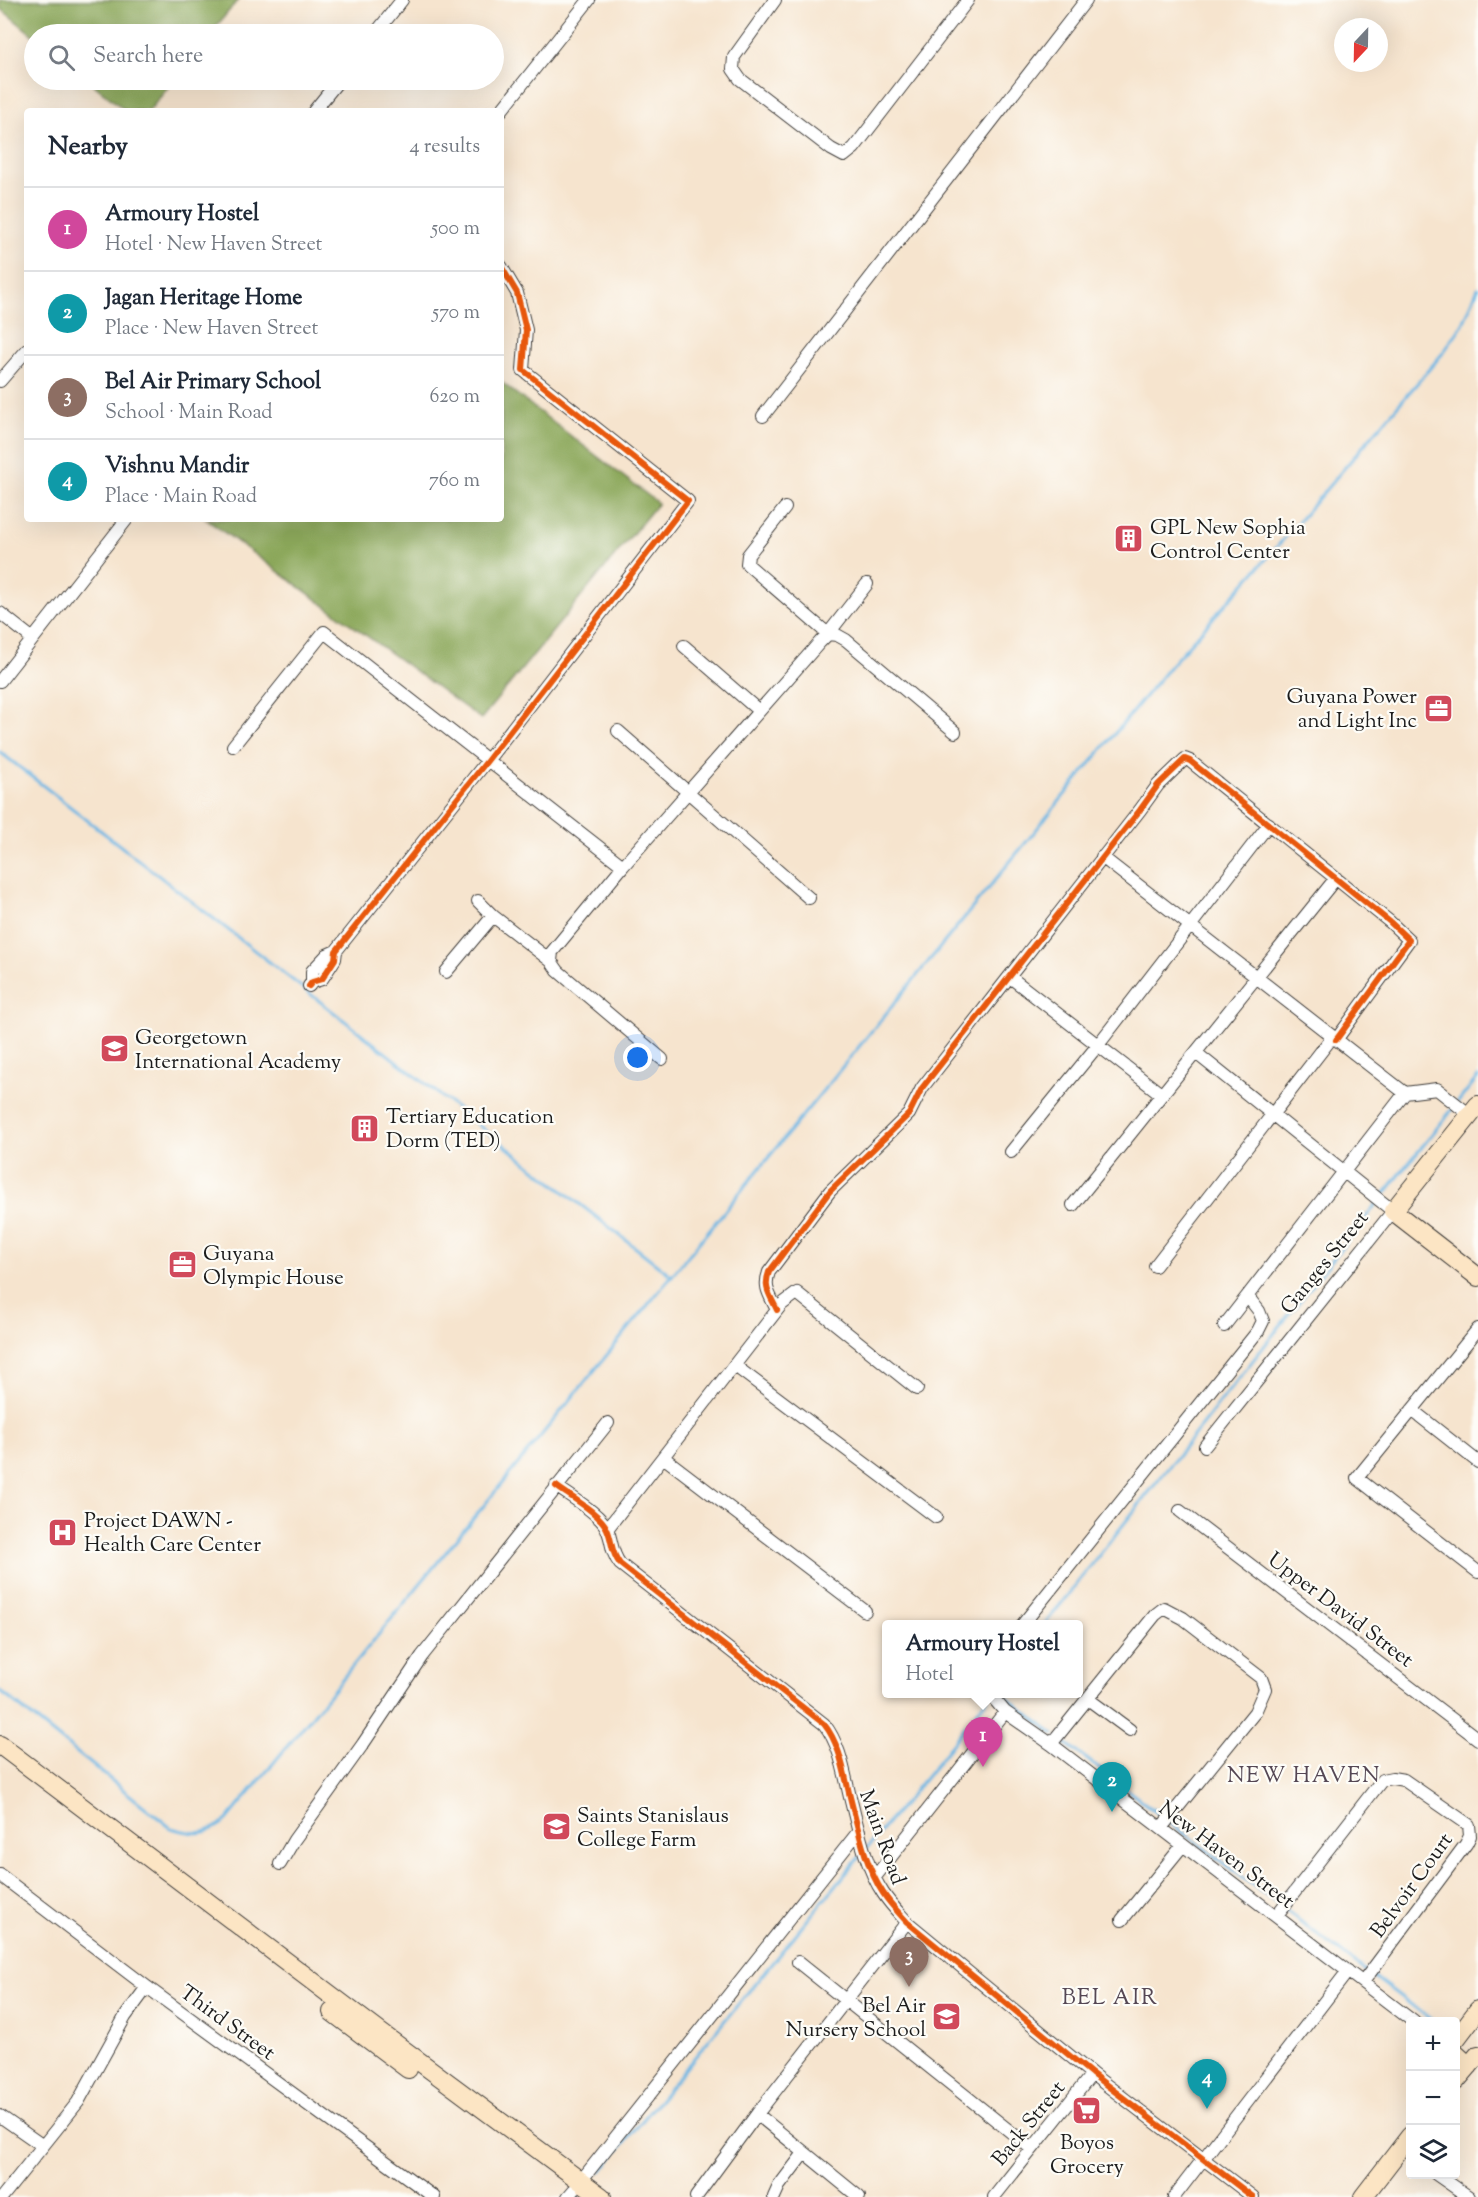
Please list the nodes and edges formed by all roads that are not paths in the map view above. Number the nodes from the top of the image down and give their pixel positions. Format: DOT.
graph roads {
  1 [pos="402,0"];
  2 [pos="589,0"];
  3 [pos="775,0"];
  4 [pos="968,0"];
  5 [pos="1086,0"];
  6 [pos="383,24"];
  7 [pos="331,90"];
  8 [pos="316,108"];
  9 [pos="503,108"];
  10 [pos="504,271"];
  11 [pos="24,353"];
  12 [pos="0,381"];
  13 [pos="763,416"];
  14 [pos="785,508"];
  15 [pos="125,522"];
  16 [pos="867,584"];
  17 [pos="0,614"];
  18 [pos="828,634"];
  19 [pos="33,639"];
  20 [pos="684,646"];
  21 [pos="0,681"];
  22 [pos="759,711"];
  23 [pos="618,731"];
  24 [pos="955,732"];
  25 [pos="233,746"];
  26 [pos="487,761"];
  27 [pos="688,792"];
  28 [pos="1269,824"];
  29 [pos="1102,857"];
  30 [pos="623,866"];
  31 [pos="1336,878"];
  32 [pos="809,898"];
  33 [pos="478,901"];
  34 [pos="493,916"];
  35 [pos="1190,926"];
  36 [pos="551,961"];
  37 [pos="446,972"];
  38 [pos="1010,977"];
  39 [pos="1257,977"];
  40 [pos="311,984"];
  41 [pos="1336,1040"];
  42 [pos="1098,1045"];
  43 [pos="1196,1053"];
  44 [pos="662,1059"];
  45 [pos="1405,1093"];
  46 [pos="1161,1094"];
  47 [pos="1465,1107"];
  48 [pos="1273,1115"];
  49 [pos="1011,1152"];
  50 [pos="1343,1171"];
  51 [pos="1383,1203"];
  52 [pos="1073,1205"];
  53 [pos="1155,1266"];
  54 [pos="1478,1277"];
  55 [pos="1248,1297"];
  56 [pos="777,1310"];
  57 [pos="1224,1326"];
  58 [pos="1478,1329"];
  59 [pos="735,1366"];
  60 [pos="917,1389"];
  61 [pos="1412,1410"];
  62 [pos="608,1423"];
  63 [pos="1205,1446"];
  64 [pos="663,1457"];
  65 [pos="1478,1462"];
  66 [pos="556,1486"];
  67 [pos="1180,1511"];
  68 [pos="936,1517"];
  69 [pos="607,1529"];
  70 [pos="1478,1572"];
  71 [pos="865,1611"];
  72 [pos="1026,1620"];
  73 [pos="1088,1699"];
  74 [pos="997,1703"];
  75 [pos="1130,1730"];
  76 [pos="1478,1739"];
  77 [pos="1053,1741"];
  78 [pos="0,1745"];
  79 [pos="0,1760"];
  80 [pos="1165,1824"];
  81 [pos="859,1831"];
  82 [pos="1183,1845"];
  83 [pos="280,1864"];
  84 [pos="0,1875"];
  85 [pos="875,1877"];
  86 [pos="1276,1916"];
  87 [pos="1122,1920"];
  88 [pos="907,1922"];
  89 [pos="798,1962"];
  90 [pos="1348,1971"];
  91 [pos="1363,1982"];
  92 [pos="147,1987"];
  93 [pos="847,2001"];
  94 [pos="1478,2010"];
  95 [pos="1408,2017"];
  96 [pos="1460,2034"];
  97 [pos="1467,2058"];
  98 [pos="1460,2071"];
  99 [pos="1092,2074"];
  100 [pos="757,2114"];
  101 [pos="0,2116"];
  102 [pos="43,2146"];
  103 [pos="1032,2149"];
  104 [pos="1406,2149"];
  105 [pos="804,2153"];
  106 [pos="1203,2158"];
  107 [pos="1442,2179"];
  108 [pos="577,2192"];
  109 [pos="1370,2195"];
  110 [pos="2,2197"];
  111 [pos="434,2197"];
  112 [pos="602,2197"];
  113 [pos="696,2197"];
  114 [pos="774,2197"];
  115 [pos="859,2197"];
  116 [pos="994,2197"];
  117 [pos="1174,2197"];
  118 [pos="1253,2197"];
  119 [pos="1469,2197"];
  1 -- 6 [label="street"];
  2 -- 9 [label="street"];
  3 -- 4 [label="street"];
  5 -- 13 [label="street"];
  7 -- 8 [label="street"];
  10 -- 26 [label="street"];
  11 -- 12 [label="street"];
  14 -- 18 [label="street"];
  15 -- 19 [label="street"];
  16 -- 18 [label="street"];
  17 -- 19 [label="street"];
  18 -- 22 [label="street"];
  18 -- 24 [label="street"];
  19 -- 21 [label="street"];
  20 -- 22 [label="street"];
  22 -- 27 [label="street"];
  23 -- 27 [label="street"];
  25 -- 26 [label="street"];
  26 -- 30 [label="street"];
  26 -- 40 [label="street"];
  27 -- 30 [label="street"];
  27 -- 32 [label="street"];
  28 -- 29 [label="street"];
  28 -- 31 [label="street"];
  28 -- 35 [label="street"];
  29 -- 35 [label="street"];
  29 -- 38 [label="street"];
  30 -- 36 [label="street"];
  31 -- 39 [label="street"];
  31 -- 41 [label="street"];
  33 -- 34 [label="street"];
  34 -- 36 [label="street"];
  34 -- 37 [label="street"];
  35 -- 39 [label="street"];
  35 -- 42 [label="street"];
  36 -- 44 [label="street"];
  38 -- 42 [label="street"];
  38 -- 56 [label="street"];
  39 -- 41 [label="street"];
  39 -- 43 [label="street"];
  41 -- 45 [label="street"];
  41 -- 48 [label="street"];
  42 -- 46 [label="street"];
  42 -- 49 [label="street"];
  43 -- 46 [label="street"];
  43 -- 48 [label="street"];
  45 -- 47 [label="street"];
  45 -- 50 [label="street"];
  46 -- 52 [label="street"];
  47 -- 51 [label="main road, Ganges Street"];
  48 -- 50 [label="street"];
  48 -- 53 [label="street"];
  50 -- 51 [label="street"];
  50 -- 55 [label="street"];
  51 -- 54 [label="main road"];
  51 -- 63 [label="street, Ganges Street"];
  55 -- 57 [label="street"];
  55 -- 72 [label="street"];
  56 -- 59 [label="street"];
  56 -- 60 [label="street"];
  58 -- 61 [label="street"];
  59 -- 64 [label="street"];
  59 -- 68 [label="street"];
  61 -- 65 [label="street"];
  61 -- 70 [label="street"];
  62 -- 66 [label="street"];
  64 -- 69 [label="street"];
  64 -- 71 [label="street"];
  66 -- 69 [label="street"];
  66 -- 83 [label="street"];
  67 -- 76 [label="street, Upper David Street"];
  69 -- 81 [label="street, Main Road"];
  73 -- 75 [label="street"];
  73 -- 77 [label="street"];
  73 -- 80 [label="street"];
  74 -- 77 [label="street, New Haven Street"];
  74 -- 85 [label="street"];
  77 -- 80 [label="street, New Haven Street"];
  78 -- 108 [label="main road"];
  79 -- 108 [label="main road"];
  80 -- 82 [label="street, New Haven Street"];
  81 -- 85 [label="street, Main Road"];
  81 -- 108 [label="street"];
  82 -- 86 [label="street, New Haven Street"];
  82 -- 87 [label="street"];
  84 -- 92 [label="street, Third Street"];
  85 -- 88 [label="street, Main Road"];
  86 -- 90 [label="street, New Haven Street"];
  86 -- 91 [label="street, Belvoir Court"];
  88 -- 93 [label="street"];
  88 -- 99 [label="street, Main Road"];
  89 -- 93 [label="street"];
  90 -- 91 [label="street, New Haven Street"];
  90 -- 106 [label="street"];
  91 -- 95 [label="street, New Haven Street"];
  92 -- 102 [label="street"];
  92 -- 111 [label="street, Third Street"];
  93 -- 100 [label="street"];
  93 -- 103 [label="street"];
  94 -- 96 [label="main road"];
  97 -- 98 [label="main road"];
  99 -- 103 [label="street, Back Street"];
  99 -- 106 [label="street, Main Road"];
  100 -- 105 [label="street"];
  100 -- 113 [label="street"];
  101 -- 102 [label="street"];
  102 -- 110 [label="street"];
  103 -- 116 [label="street, Back Street"];
  104 -- 109 [label="main road"];
  105 -- 114 [label="street"];
  105 -- 115 [label="street"];
  106 -- 117 [label="street"];
  106 -- 118 [label="street, Main Road"];
  107 -- 119 [label="street"];
  108 -- 112 [label="main road"];
}
